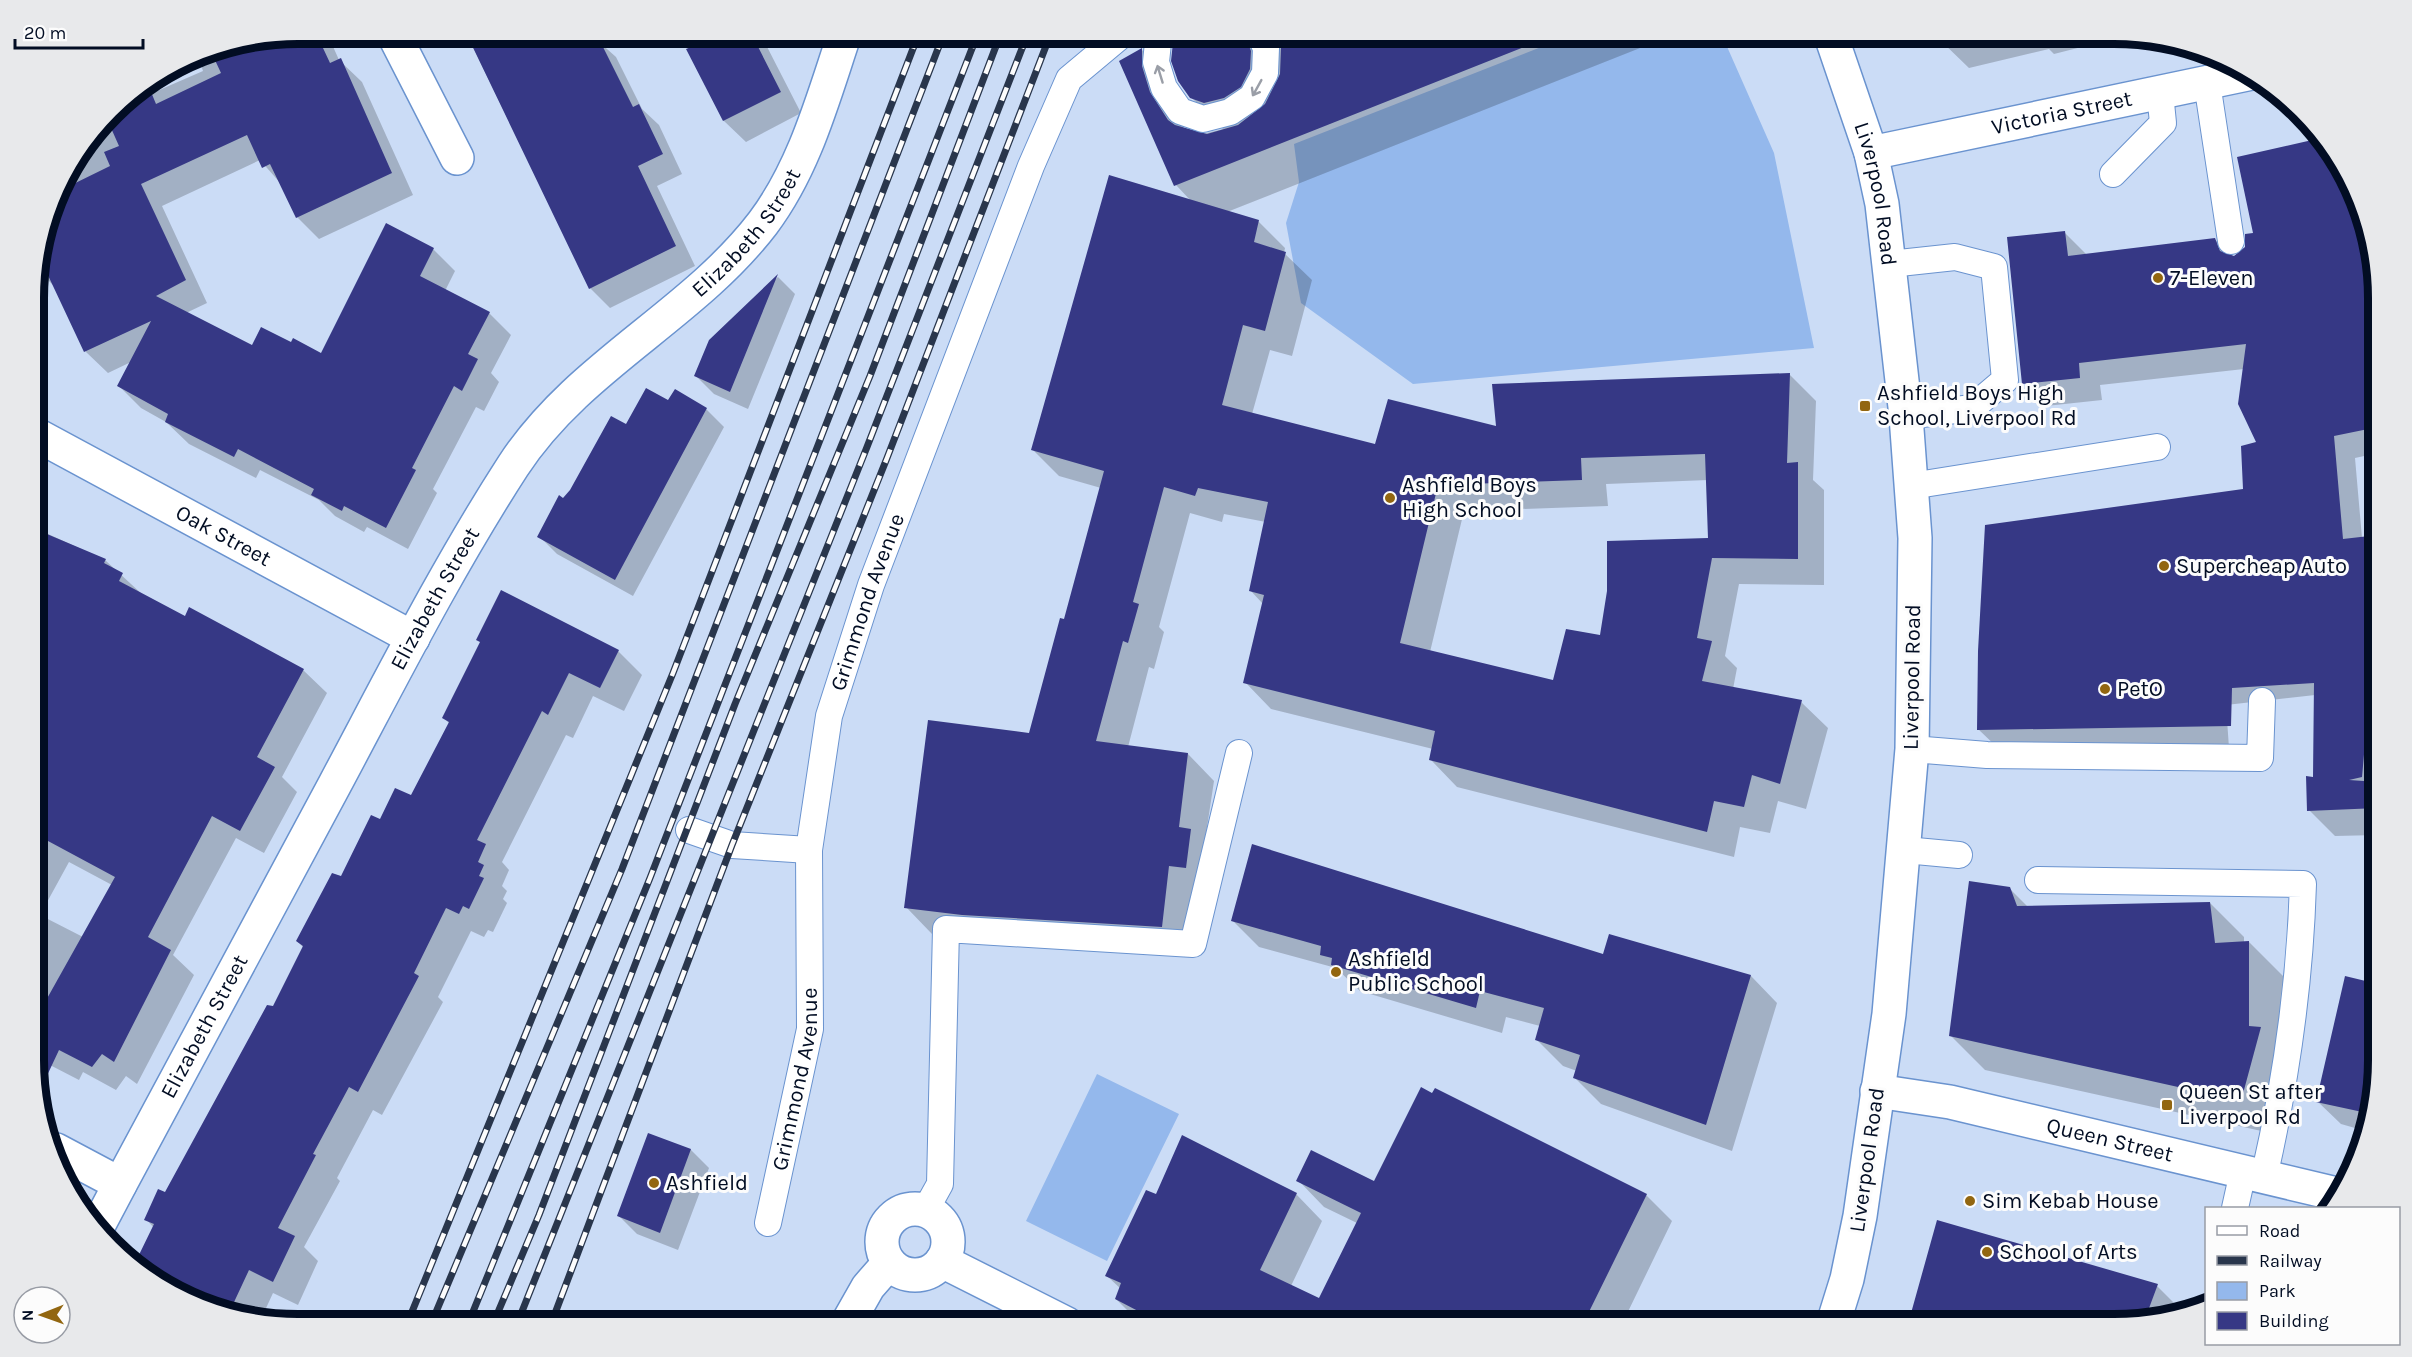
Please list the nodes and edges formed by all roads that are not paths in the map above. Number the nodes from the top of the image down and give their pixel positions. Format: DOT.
graph roads {
  1 [pos="399,44"];
  2 [pos="841,44"];
  3 [pos="1111,44"];
  4 [pos="1158,44"];
  5 [pos="1264,44"];
  6 [pos="1834,44"];
  7 [pos="2238,76"];
  8 [pos="2207,83"];
  9 [pos="2160,93"];
  10 [pos="1871,153"];
  11 [pos="457,158"];
  12 [pos="2113,174"];
  13 [pos="2231,241"];
  14 [pos="1890,264"];
  15 [pos="1906,416"];
  16 [pos="44,439"];
  17 [pos="2157,447"];
  18 [pos="1911,486"];
  19 [pos="413,638"];
  20 [pos="2262,701"];
  21 [pos="1912,749"];
  22 [pos="1239,753"];
  23 [pos="689,830"];
  24 [pos="808,850"];
  25 [pos="1905,850"];
  26 [pos="1959,855"];
  27 [pos="2038,880"];
  28 [pos="1877,1091"];
  29 [pos="61,1153"];
  30 [pos="2253,1175"];
  31 [pos="120,1184"];
  32 [pos="2331,1192"];
  33 [pos="2236,1207"];
  34 [pos="925,1211"];
  35 [pos="101,1220"];
  36 [pos="768,1223"];
  37 [pos="942,1261"];
  38 [pos="889,1263"];
  39 [pos="853,1314"];
  40 [pos="1047,1314"];
  41 [pos="1836,1314"];
  1 -- 11 [label="main road"];
  2 -- 19 [label="main road, Elizabeth Street"];
  3 -- 24 [label="lane, Grimmond Avenue"];
  5 -- 4 [label="lane, one-way"];
  6 -- 10 [label="main road, Liverpool Road"];
  7 -- 8 [label="main road, Victoria Street"];
  8 -- 9 [label="main road, Victoria Street"];
  8 -- 13 [label="lane"];
  9 -- 10 [label="main road, Victoria Street"];
  9 -- 12 [label="lane"];
  10 -- 14 [label="main road, Liverpool Road"];
  14 -- 15 [label="main road, Liverpool Road"];
  14 -- 15 [label="lane"];
  15 -- 18 [label="main road, Liverpool Road"];
  16 -- 19 [label="main road, Oak Street"];
  17 -- 18 [label="lane"];
  18 -- 21 [label="main road, Liverpool Road"];
  19 -- 31 [label="main road, Elizabeth Street"];
  20 -- 21 [label="lane"];
  21 -- 25 [label="main road, Liverpool Road"];
  22 -- 34 [label="lane"];
  23 -- 24 [label="lane"];
  24 -- 36 [label="lane, Grimmond Avenue"];
  25 -- 26 [label="lane"];
  25 -- 28 [label="main road, Liverpool Road"];
  27 -- 30 [label="lane"];
  28 -- 30 [label="main road, Queen Street"];
  28 -- 41 [label="main road, Liverpool Road"];
  29 -- 31 [label="main road"];
  30 -- 32 [label="main road, Queen Street"];
  30 -- 33 [label="lane"];
  31 -- 35 [label="main road, Elizabeth Street"];
  34 -- 37 [label="main road"];
  34 -- 38 [label="main road"];
  37 -- 38 [label="main road"];
  37 -- 40 [label="main road"];
  38 -- 39 [label="main road"];
}
